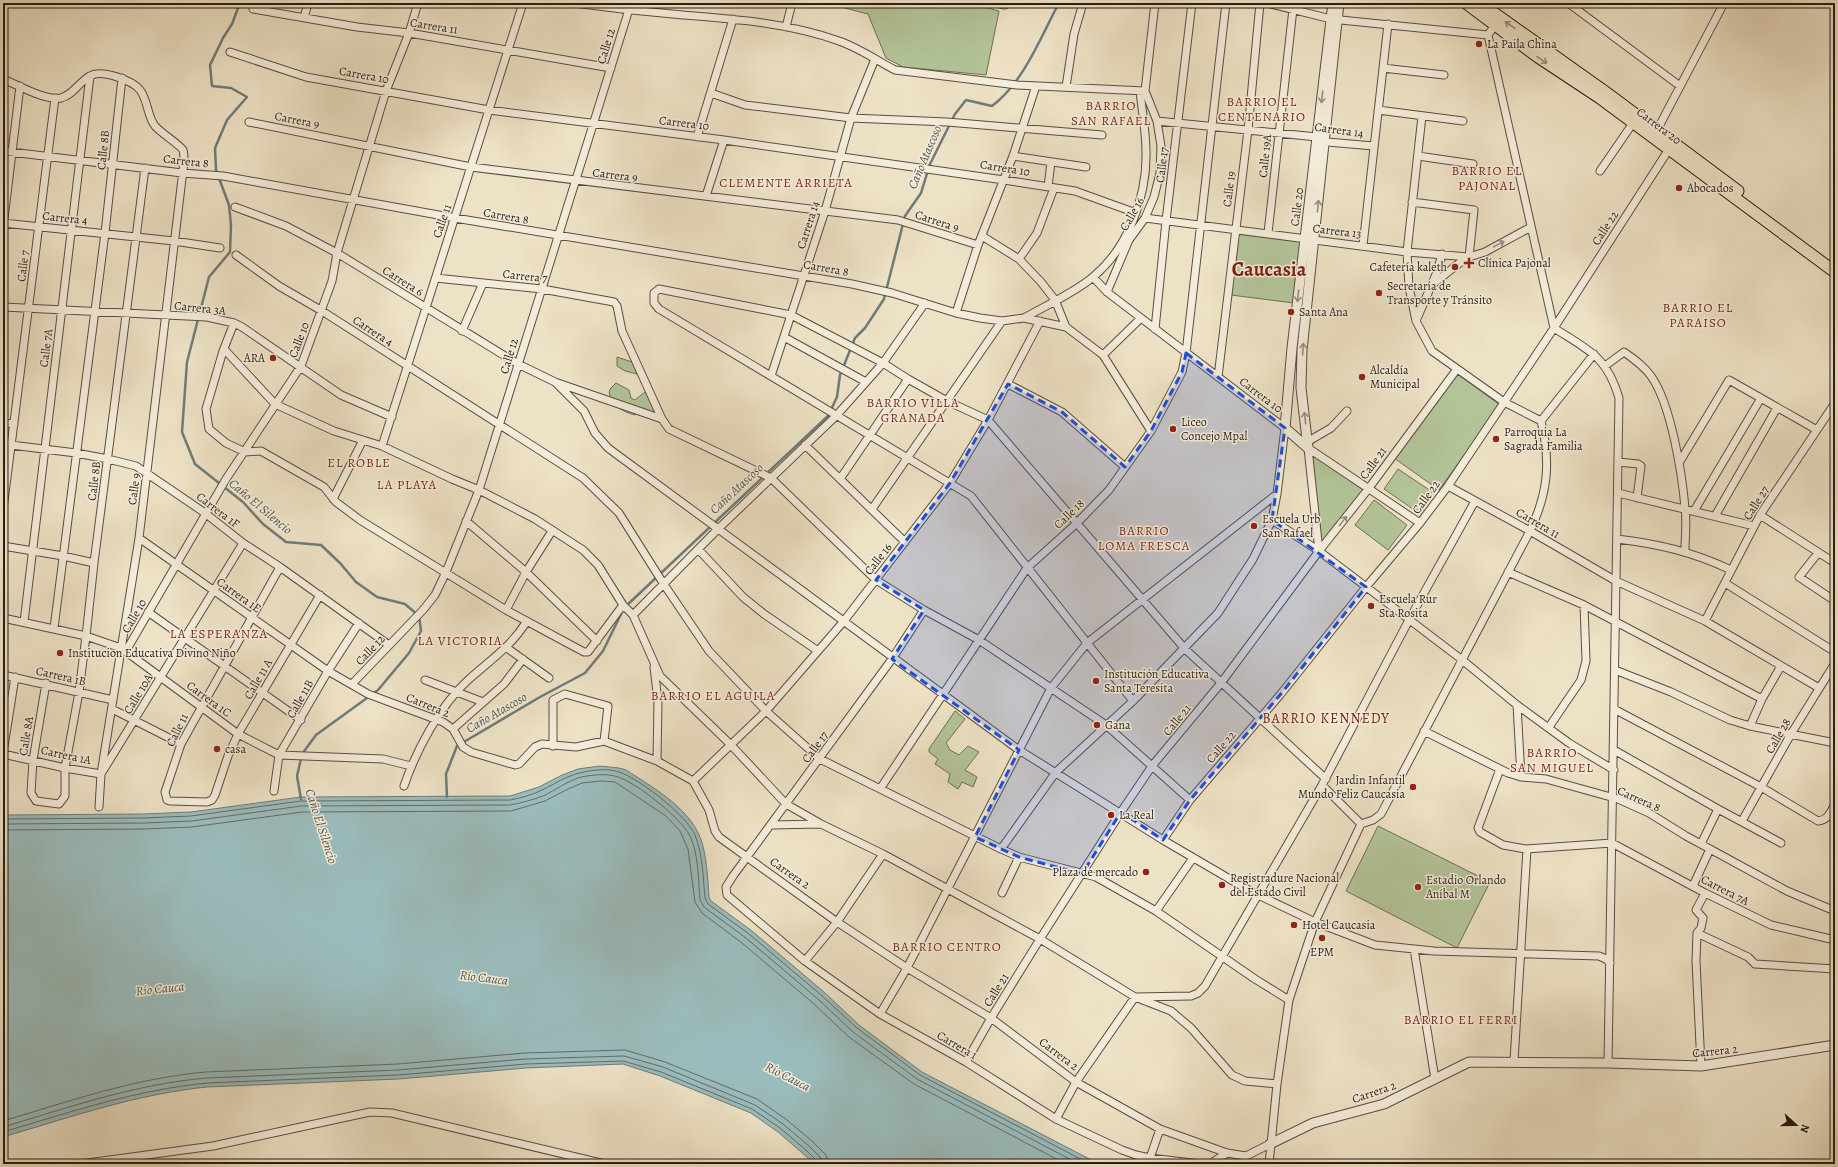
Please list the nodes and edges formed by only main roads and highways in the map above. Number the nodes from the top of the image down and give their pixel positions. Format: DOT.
graph roads {
  1 [pos="1466,3"];
  2 [pos="1480,3"];
  3 [pos="1655,134"];
  4 [pos="1671,146"];
  5 [pos="1835,263"];
  6 [pos="1835,272"];
  1 -- 3 [label="main road, Carrera 20, one-way"];
  3 -- 2 [label="main road, Carrera 20, one-way"];
  3 -- 4 [label="main road, Carrera 20"];
  4 -- 5 [label="main road, Carrera 20"];
  4 -- 6 [label="main road, Carrera 20"];
}
